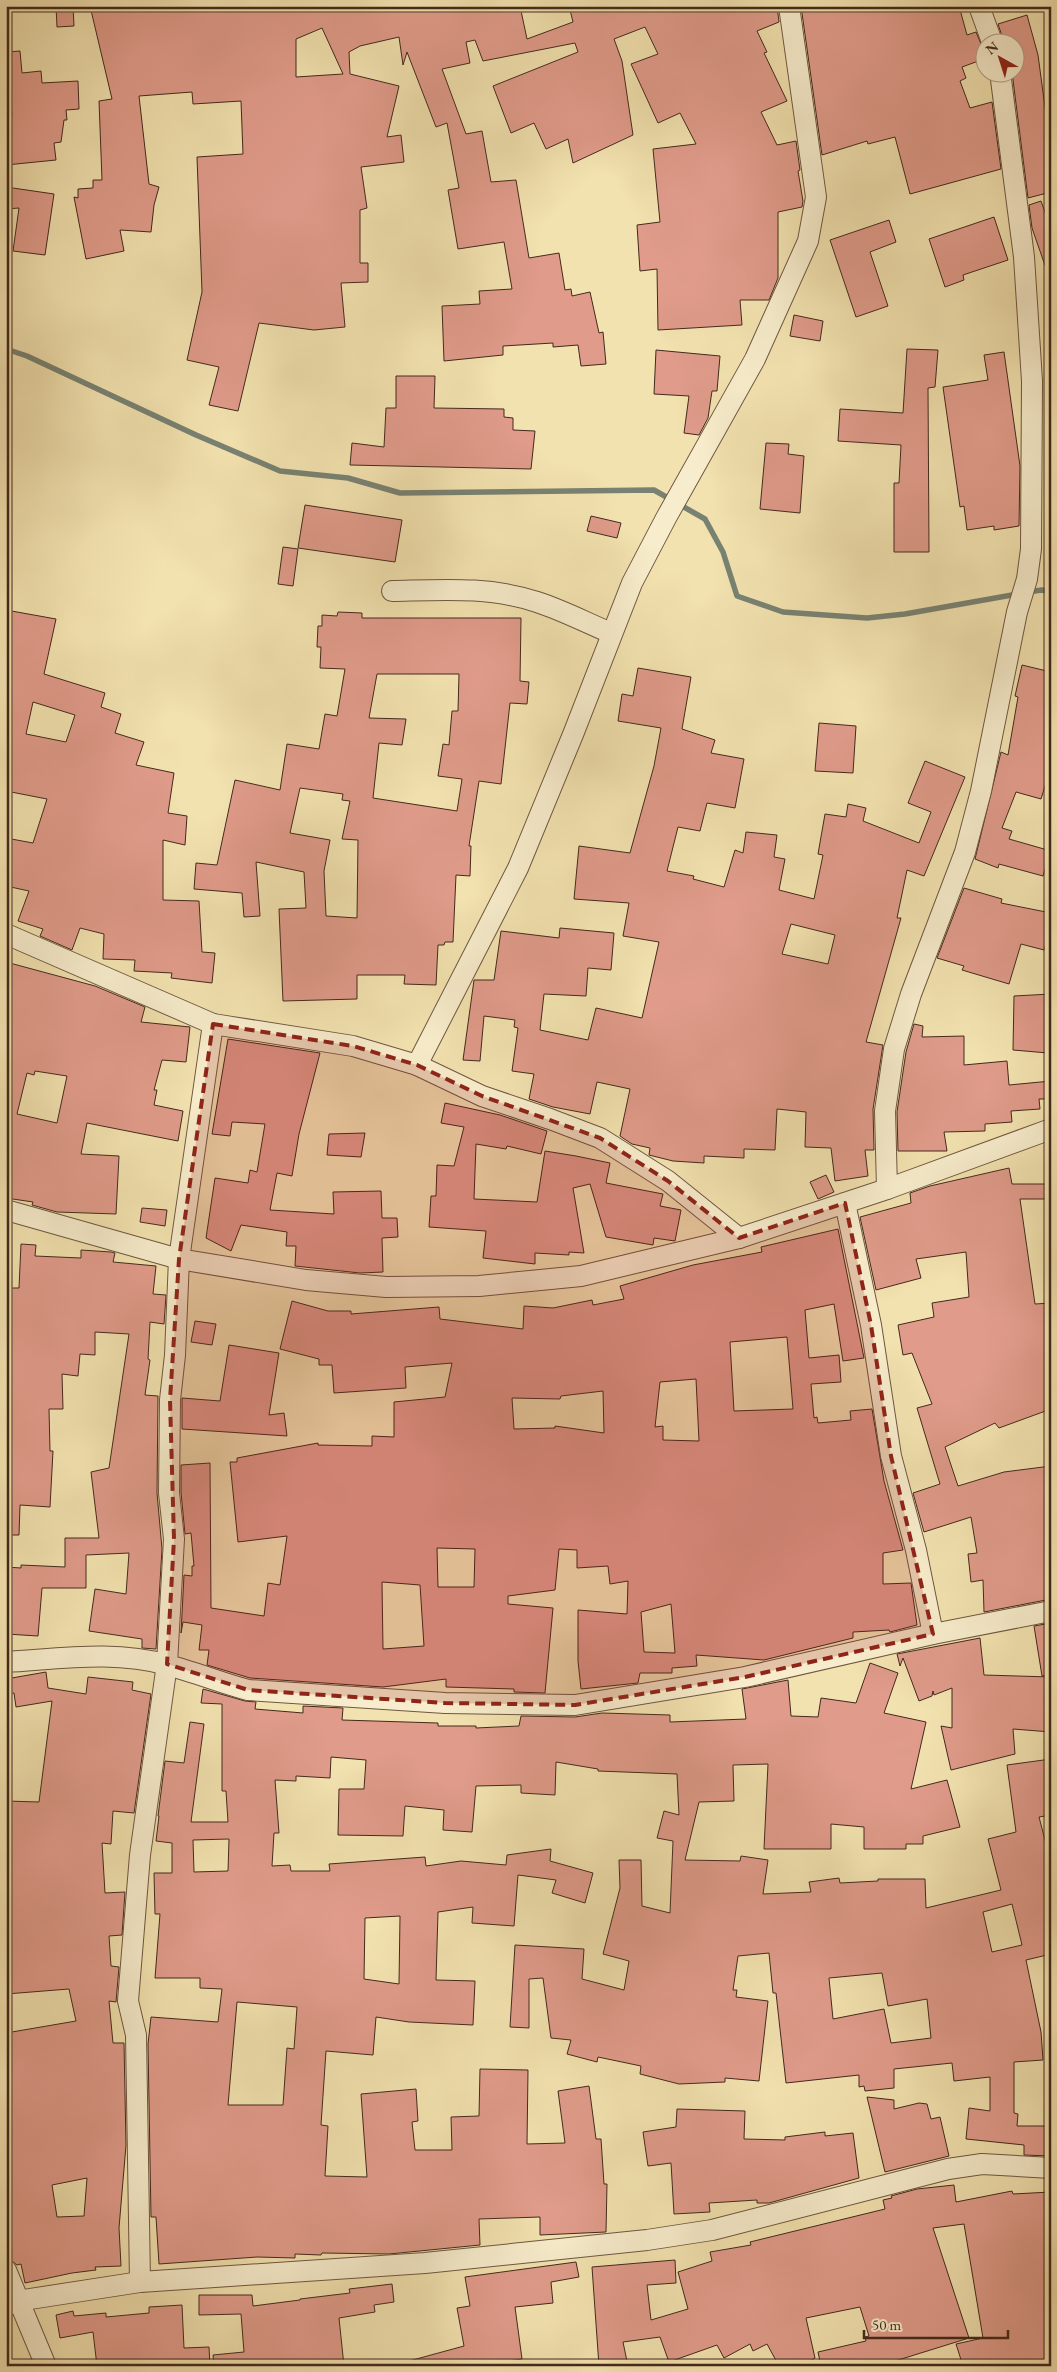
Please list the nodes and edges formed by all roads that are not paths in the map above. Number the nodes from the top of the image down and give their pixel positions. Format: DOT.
graph roads {
  1 [pos="790,6"];
  2 [pos="979,6"];
  3 [pos="988,32"];
  4 [pos="1001,82"];
  5 [pos="392,591"];
  6 [pos="612,633"];
  7 [pos="6,934"];
  8 [pos="214,1024"];
  9 [pos="417,1065"];
  10 [pos="1051,1129"];
  11 [pos="887,1189"];
  12 [pos="845,1203"];
  13 [pos="6,1210"];
  14 [pos="739,1238"];
  15 [pos="180,1259"];
  16 [pos="1051,1611"];
  17 [pos="933,1634"];
  18 [pos="6,1662"];
  19 [pos="167,1664"];
  20 [pos="1051,2168"];
  21 [pos="6,2270"];
  22 [pos="140,2282"];
  23 [pos="12,2303"];
  24 [pos="46,2366"];
  1 -- 6 [label="street"];
  2 -- 3 [label="street"];
  4 -- 11 [label="street"];
  5 -- 6 [label="street"];
  6 -- 9 [label="street"];
  7 -- 8 [label="street"];
  8 -- 9 [label="street"];
  8 -- 15 [label="street"];
  9 -- 14 [label="street"];
  10 -- 11 [label="street"];
  11 -- 12 [label="street"];
  12 -- 14 [label="street"];
  12 -- 17 [label="street"];
  13 -- 15 [label="street"];
  14 -- 15 [label="street"];
  15 -- 19 [label="street"];
  16 -- 17 [label="street"];
  17 -- 19 [label="street"];
  18 -- 19 [label="street"];
  19 -- 22 [label="street"];
  20 -- 22 [label="street"];
  21 -- 23 [label="street"];
  22 -- 23 [label="street"];
  23 -- 24 [label="street"];
}
